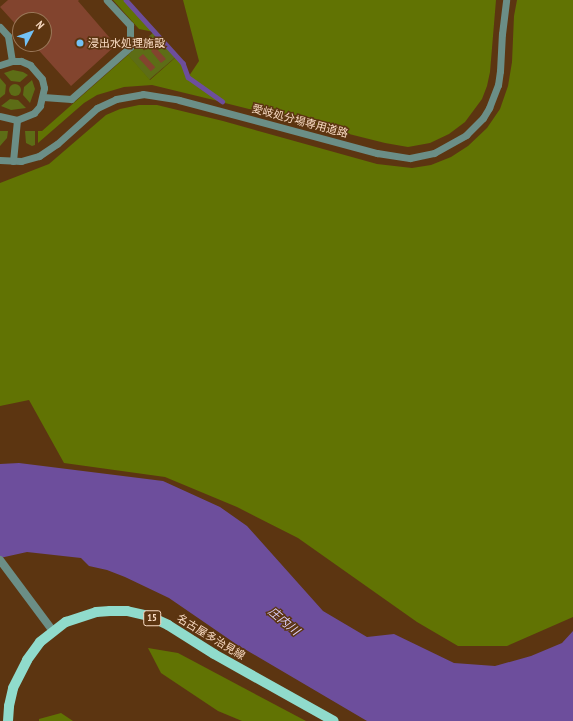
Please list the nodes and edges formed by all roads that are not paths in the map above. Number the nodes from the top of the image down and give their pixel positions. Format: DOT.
graph roads {
  1 [pos="107,0"];
  2 [pos="505,2"];
  3 [pos="0,27"];
  4 [pos="12,61"];
  5 [pos="0,65"];
  6 [pos="43,97"];
  7 [pos="0,116"];
  8 [pos="17,120"];
  9 [pos="0,160"];
  10 [pos="13,161"];
  11 [pos="0,560"];
  12 [pos="53,631"];
  13 [pos="8,721"];
  14 [pos="334,721"];
  1 -- 6 [label="lane"];
  2 -- 10 [label="lane, 愛岐処分場専用道路"];
  3 -- 4 [label="lane"];
  4 -- 5 [label="lane"];
  4 -- 6 [label="lane"];
  6 -- 8 [label="lane"];
  7 -- 8 [label="lane"];
  8 -- 10 [label="lane"];
  9 -- 10 [label="lane, 愛岐処分場専用道路"];
  11 -- 12 [label="street"];
  12 -- 13 [label="main road, 名古屋多治見線 / 15"];
  12 -- 14 [label="main road, 名古屋多治見線 / 15"];
}
